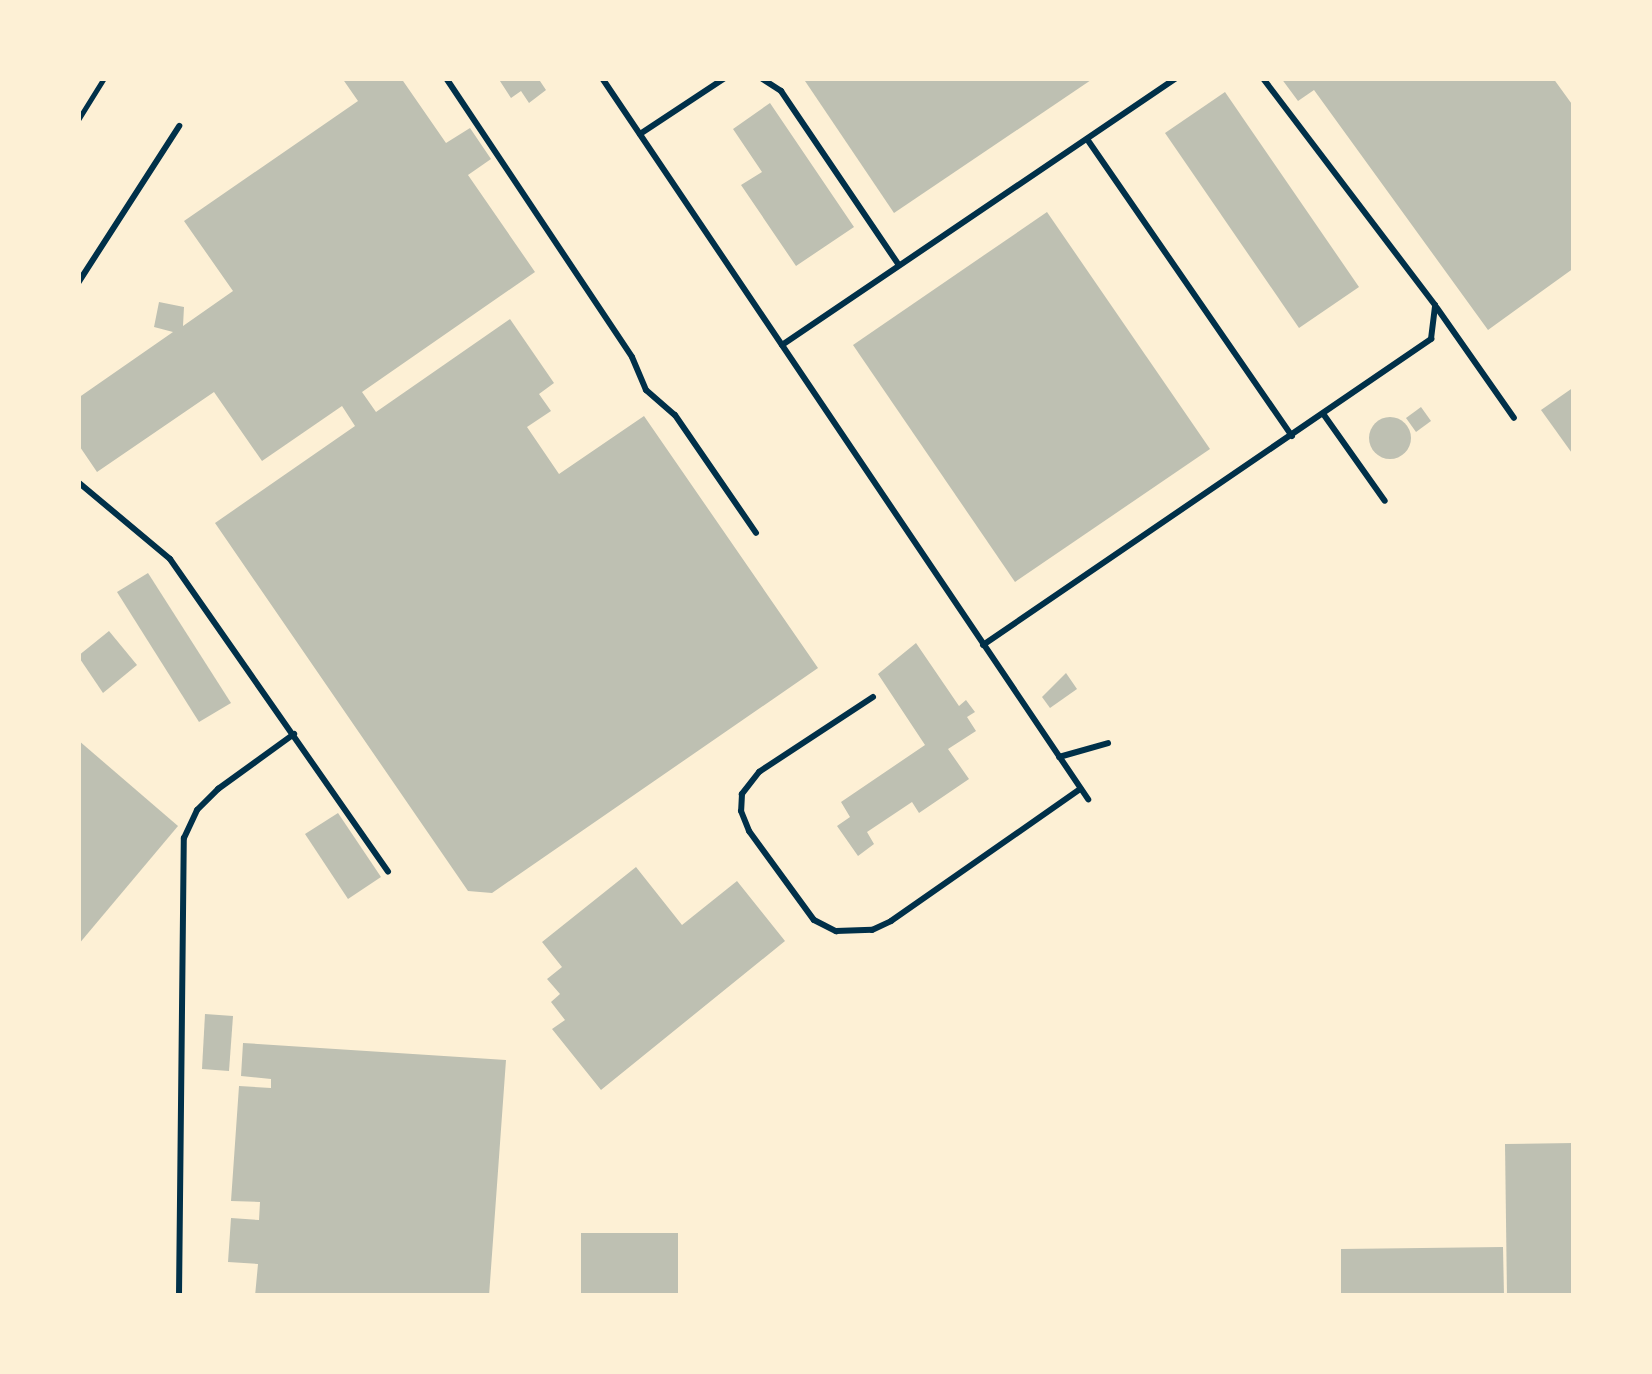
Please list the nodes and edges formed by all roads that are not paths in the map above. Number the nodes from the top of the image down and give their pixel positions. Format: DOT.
graph roads {
  1 [pos="446,78"];
  2 [pos="602,78"];
  3 [pos="725,78"];
  4 [pos="761,78"];
  5 [pos="1177,78"];
  6 [pos="1263,78"];
  7 [pos="178,126"];
  8 [pos="640,134"];
  9 [pos="1087,139"];
  10 [pos="898,265"];
  11 [pos="78,283"];
  12 [pos="1435,305"];
  13 [pos="782,345"];
  14 [pos="1324,415"];
  15 [pos="1514,418"];
  16 [pos="1292,436"];
  17 [pos="78,482"];
  18 [pos="1385,501"];
  19 [pos="756,533"];
  20 [pos="983,644"];
  21 [pos="873,697"];
  22 [pos="294,734"];
  23 [pos="1108,743"];
  24 [pos="1059,757"];
  25 [pos="1080,789"];
  26 [pos="1088,800"];
  27 [pos="388,871"];
  28 [pos="179,1296"];
  1 -- 19 [label="lane"];
  2 -- 8 [label="lane"];
  3 -- 8 [label="lane"];
  4 -- 10 [label="lane"];
  5 -- 9 [label="lane"];
  6 -- 12 [label="lane"];
  7 -- 11 [label="lane"];
  8 -- 13 [label="lane"];
  9 -- 10 [label="lane"];
  9 -- 16 [label="lane"];
  10 -- 13 [label="lane"];
  12 -- 14 [label="lane"];
  12 -- 15 [label="lane"];
  13 -- 20 [label="lane"];
  14 -- 16 [label="lane"];
  14 -- 18 [label="lane"];
  16 -- 20 [label="lane"];
  17 -- 22 [label="lane"];
  20 -- 24 [label="lane"];
  21 -- 25 [label="lane"];
  22 -- 27 [label="lane"];
  22 -- 28 [label="lane"];
  23 -- 24 [label="lane"];
  24 -- 25 [label="lane"];
  25 -- 26 [label="lane"];
}
